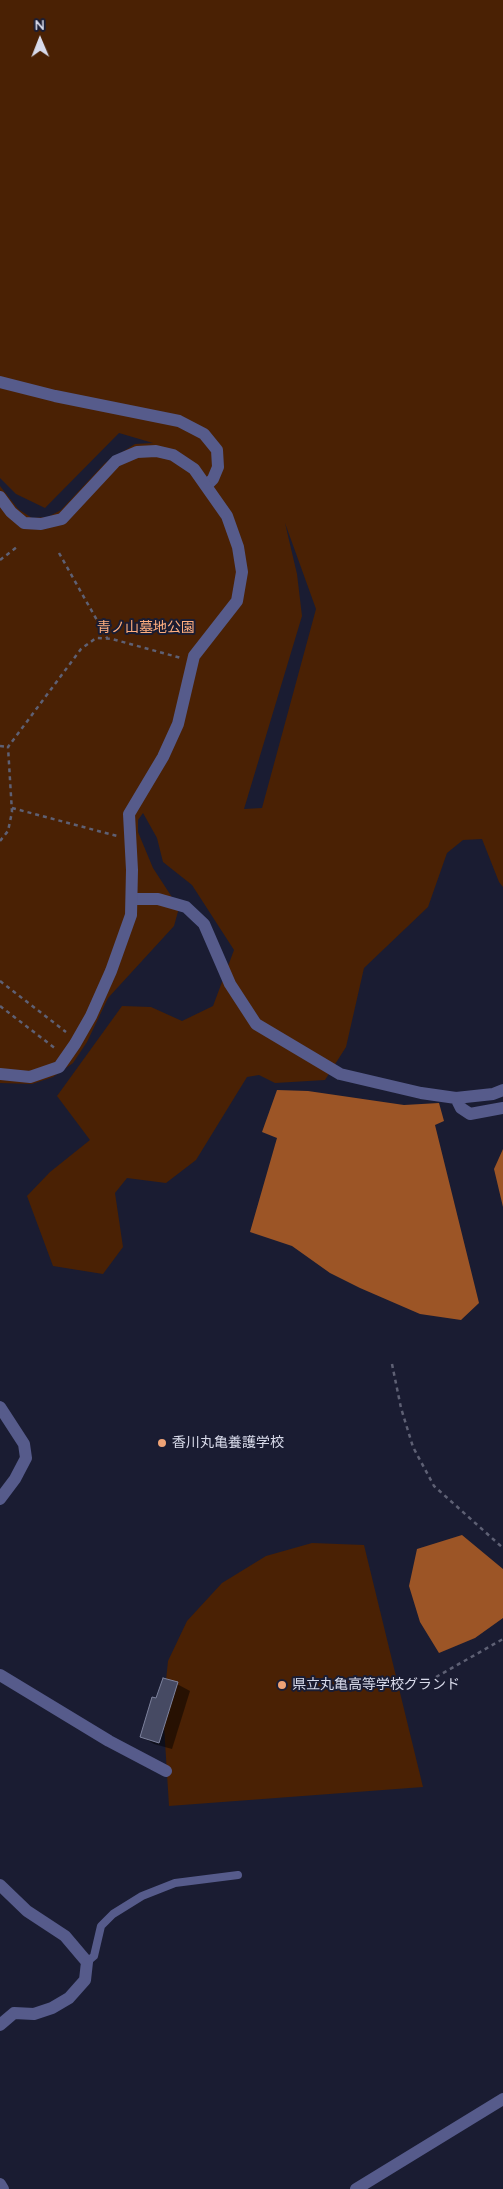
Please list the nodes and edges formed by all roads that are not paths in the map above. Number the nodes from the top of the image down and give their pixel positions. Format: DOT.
graph roads {
  1 [pos="0,382"];
  2 [pos="207,485"];
  3 [pos="0,497"];
  4 [pos="132,898"];
  5 [pos="0,1074"];
  6 [pos="503,1090"];
  7 [pos="456,1098"];
  8 [pos="503,1108"];
  9 [pos="0,1407"];
  10 [pos="0,1499"];
  11 [pos="0,1675"];
  12 [pos="166,1771"];
  13 [pos="238,1875"];
  14 [pos="0,1885"];
  15 [pos="87,1962"];
  16 [pos="0,2025"];
  17 [pos="503,2099"];
  18 [pos="0,2184"];
  19 [pos="3,2189"];
  20 [pos="356,2189"];
  1 -- 2 [label="street"];
  2 -- 3 [label="street"];
  2 -- 4 [label="street"];
  4 -- 5 [label="street"];
  4 -- 7 [label="street"];
  6 -- 7 [label="street"];
  7 -- 8 [label="street"];
  9 -- 10 [label="street"];
  11 -- 12 [label="street"];
  13 -- 15 [label="lane"];
  14 -- 15 [label="street"];
  15 -- 16 [label="street"];
  17 -- 20 [label="street"];
  18 -- 19 [label="street"];
}
